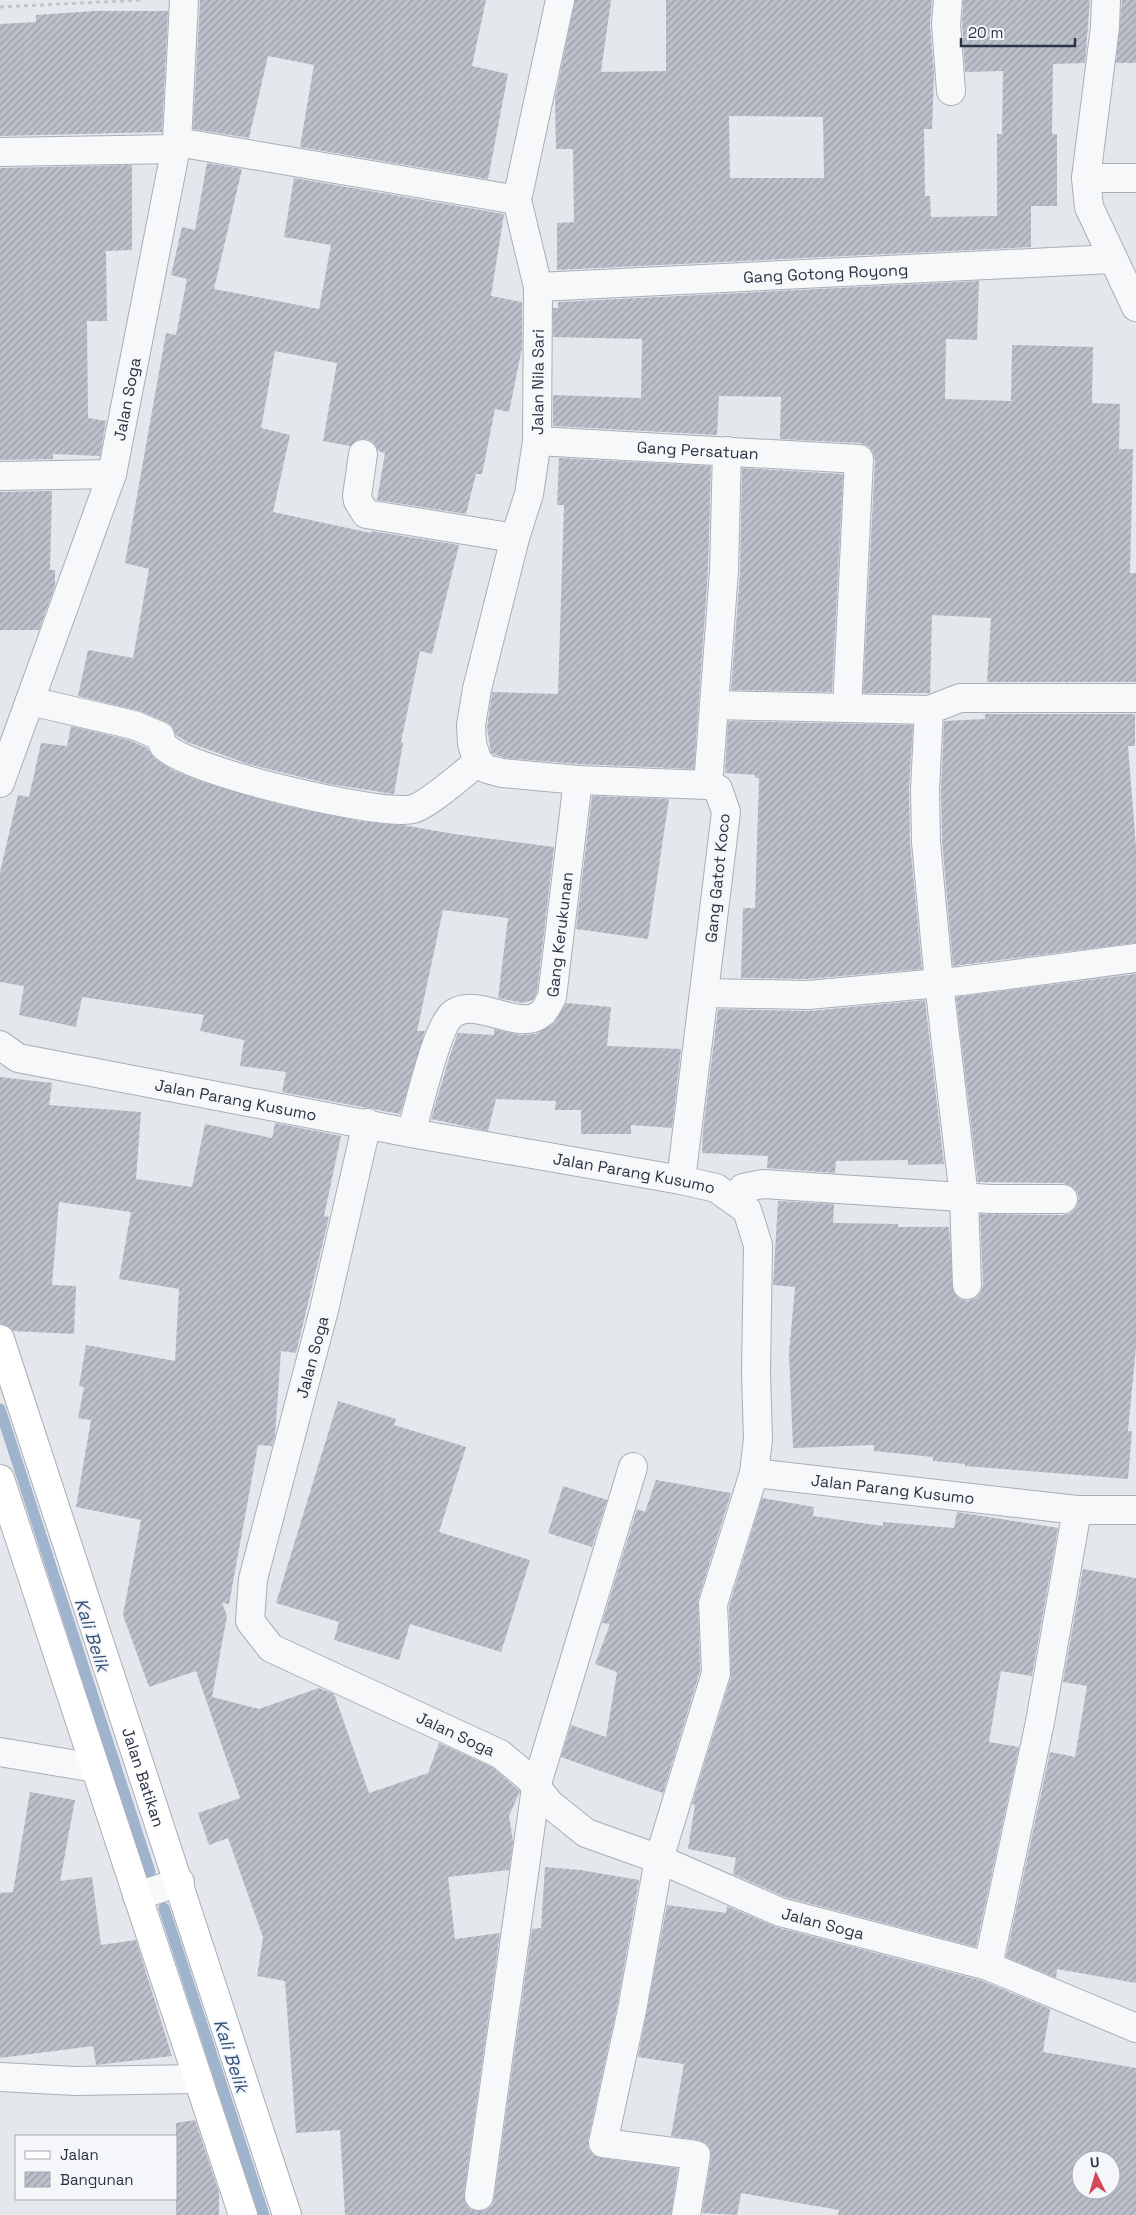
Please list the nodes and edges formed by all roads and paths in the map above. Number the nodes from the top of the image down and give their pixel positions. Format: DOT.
graph roads {
  1 [pos="142,0"];
  2 [pos="184,0"];
  3 [pos="560,0"];
  4 [pos="948,0"];
  5 [pos="1106,0"];
  6 [pos="0,7"];
  7 [pos="951,91"];
  8 [pos="176,145"];
  9 [pos="0,152"];
  10 [pos="1086,178"];
  11 [pos="1136,178"];
  12 [pos="517,200"];
  13 [pos="1112,259"];
  14 [pos="538,287"];
  15 [pos="1136,307"];
  16 [pos="537,441"];
  17 [pos="727,451"];
  18 [pos="363,454"];
  19 [pos="112,474"];
  20 [pos="0,476"];
  21 [pos="515,538"];
  22 [pos="1136,698"];
  23 [pos="30,701"];
  24 [pos="714,705"];
  25 [pos="847,708"];
  26 [pos="929,710"];
  27 [pos="478,762"];
  28 [pos="578,780"];
  29 [pos="0,783"];
  30 [pos="708,785"];
  31 [pos="1136,958"];
  32 [pos="939,983"];
  33 [pos="705,993"];
  34 [pos="0,1045"];
  35 [pos="367,1123"];
  36 [pos="411,1134"];
  37 [pos="681,1180"];
  38 [pos="964,1197"];
  39 [pos="1063,1198"];
  40 [pos="732,1199"];
  41 [pos="967,1285"];
  42 [pos="0,1339"];
  43 [pos="633,1467"];
  44 [pos="754,1473"];
  45 [pos="0,1479"];
  46 [pos="1077,1510"];
  47 [pos="1136,1510"];
  48 [pos="0,1752"];
  49 [pos="95,1768"];
  50 [pos="536,1786"];
  51 [pos="659,1859"];
  52 [pos="180,1882"];
  53 [pos="137,1896"];
  54 [pos="988,1966"];
  55 [pos="1136,2028"];
  56 [pos="0,2077"];
  57 [pos="198,2079"];
  58 [pos="479,2196"];
  59 [pos="243,2215"];
  60 [pos="287,2215"];
  61 [pos="686,2215"];
  1 -- 6 [label="path"];
  2 -- 8 [label="street, Jalan Soga"];
  3 -- 12 [label="street, Jalan Nila Sari"];
  4 -- 7 [label="street"];
  5 -- 10 [label="street"];
  8 -- 9 [label="street"];
  8 -- 12 [label="street"];
  8 -- 19 [label="street, Jalan Soga"];
  10 -- 11 [label="street"];
  10 -- 13 [label="street"];
  12 -- 14 [label="street, Jalan Nila Sari"];
  13 -- 14 [label="street, Gang Gotong Royong"];
  13 -- 15 [label="street"];
  14 -- 16 [label="street, Jalan Nila Sari"];
  16 -- 17 [label="street, Gang Persatuan"];
  16 -- 21 [label="street, Jalan Nila Sari"];
  17 -- 24 [label="street"];
  17 -- 25 [label="street, Gang Persatuan"];
  18 -- 21 [label="street"];
  19 -- 20 [label="street"];
  19 -- 23 [label="street, Jalan Soga"];
  21 -- 27 [label="street, Jalan Nila Sari"];
  22 -- 26 [label="street"];
  23 -- 27 [label="street"];
  23 -- 29 [label="street, Jalan Soga"];
  24 -- 25 [label="street"];
  24 -- 30 [label="street"];
  25 -- 26 [label="street"];
  26 -- 32 [label="street"];
  27 -- 28 [label="street"];
  28 -- 30 [label="street"];
  28 -- 36 [label="street, Gang Kerukunan"];
  30 -- 33 [label="street, Gang Gatot Koco"];
  31 -- 32 [label="street"];
  32 -- 33 [label="street"];
  32 -- 38 [label="street"];
  33 -- 37 [label="street, Gang Gatot Koco"];
  34 -- 35 [label="street, Jalan Parang Kusumo"];
  35 -- 36 [label="street, Jalan Parang Kusumo"];
  35 -- 50 [label="street, Jalan Soga"];
  36 -- 37 [label="street, Jalan Parang Kusumo"];
  37 -- 40 [label="street, Jalan Parang Kusumo"];
  38 -- 39 [label="street"];
  38 -- 40 [label="street"];
  38 -- 41 [label="street"];
  40 -- 44 [label="street, Jalan Parang Kusumo"];
  42 -- 52 [label="main road, Jalan Batikan"];
  43 -- 50 [label="street"];
  44 -- 46 [label="street, Jalan Parang Kusumo"];
  44 -- 51 [label="street"];
  45 -- 49 [label="main road"];
  46 -- 47 [label="street, Jalan Parang Kusumo"];
  46 -- 54 [label="street"];
  48 -- 49 [label="street"];
  49 -- 53 [label="main road"];
  50 -- 51 [label="street, Jalan Soga"];
  50 -- 58 [label="street"];
  51 -- 54 [label="street, Jalan Soga"];
  51 -- 61 [label="street"];
  52 -- 53 [label="street"];
  52 -- 60 [label="main road, Jalan Batikan"];
  53 -- 57 [label="main road"];
  54 -- 55 [label="street, Jalan Soga"];
  56 -- 57 [label="street"];
  57 -- 59 [label="main road"];
}
